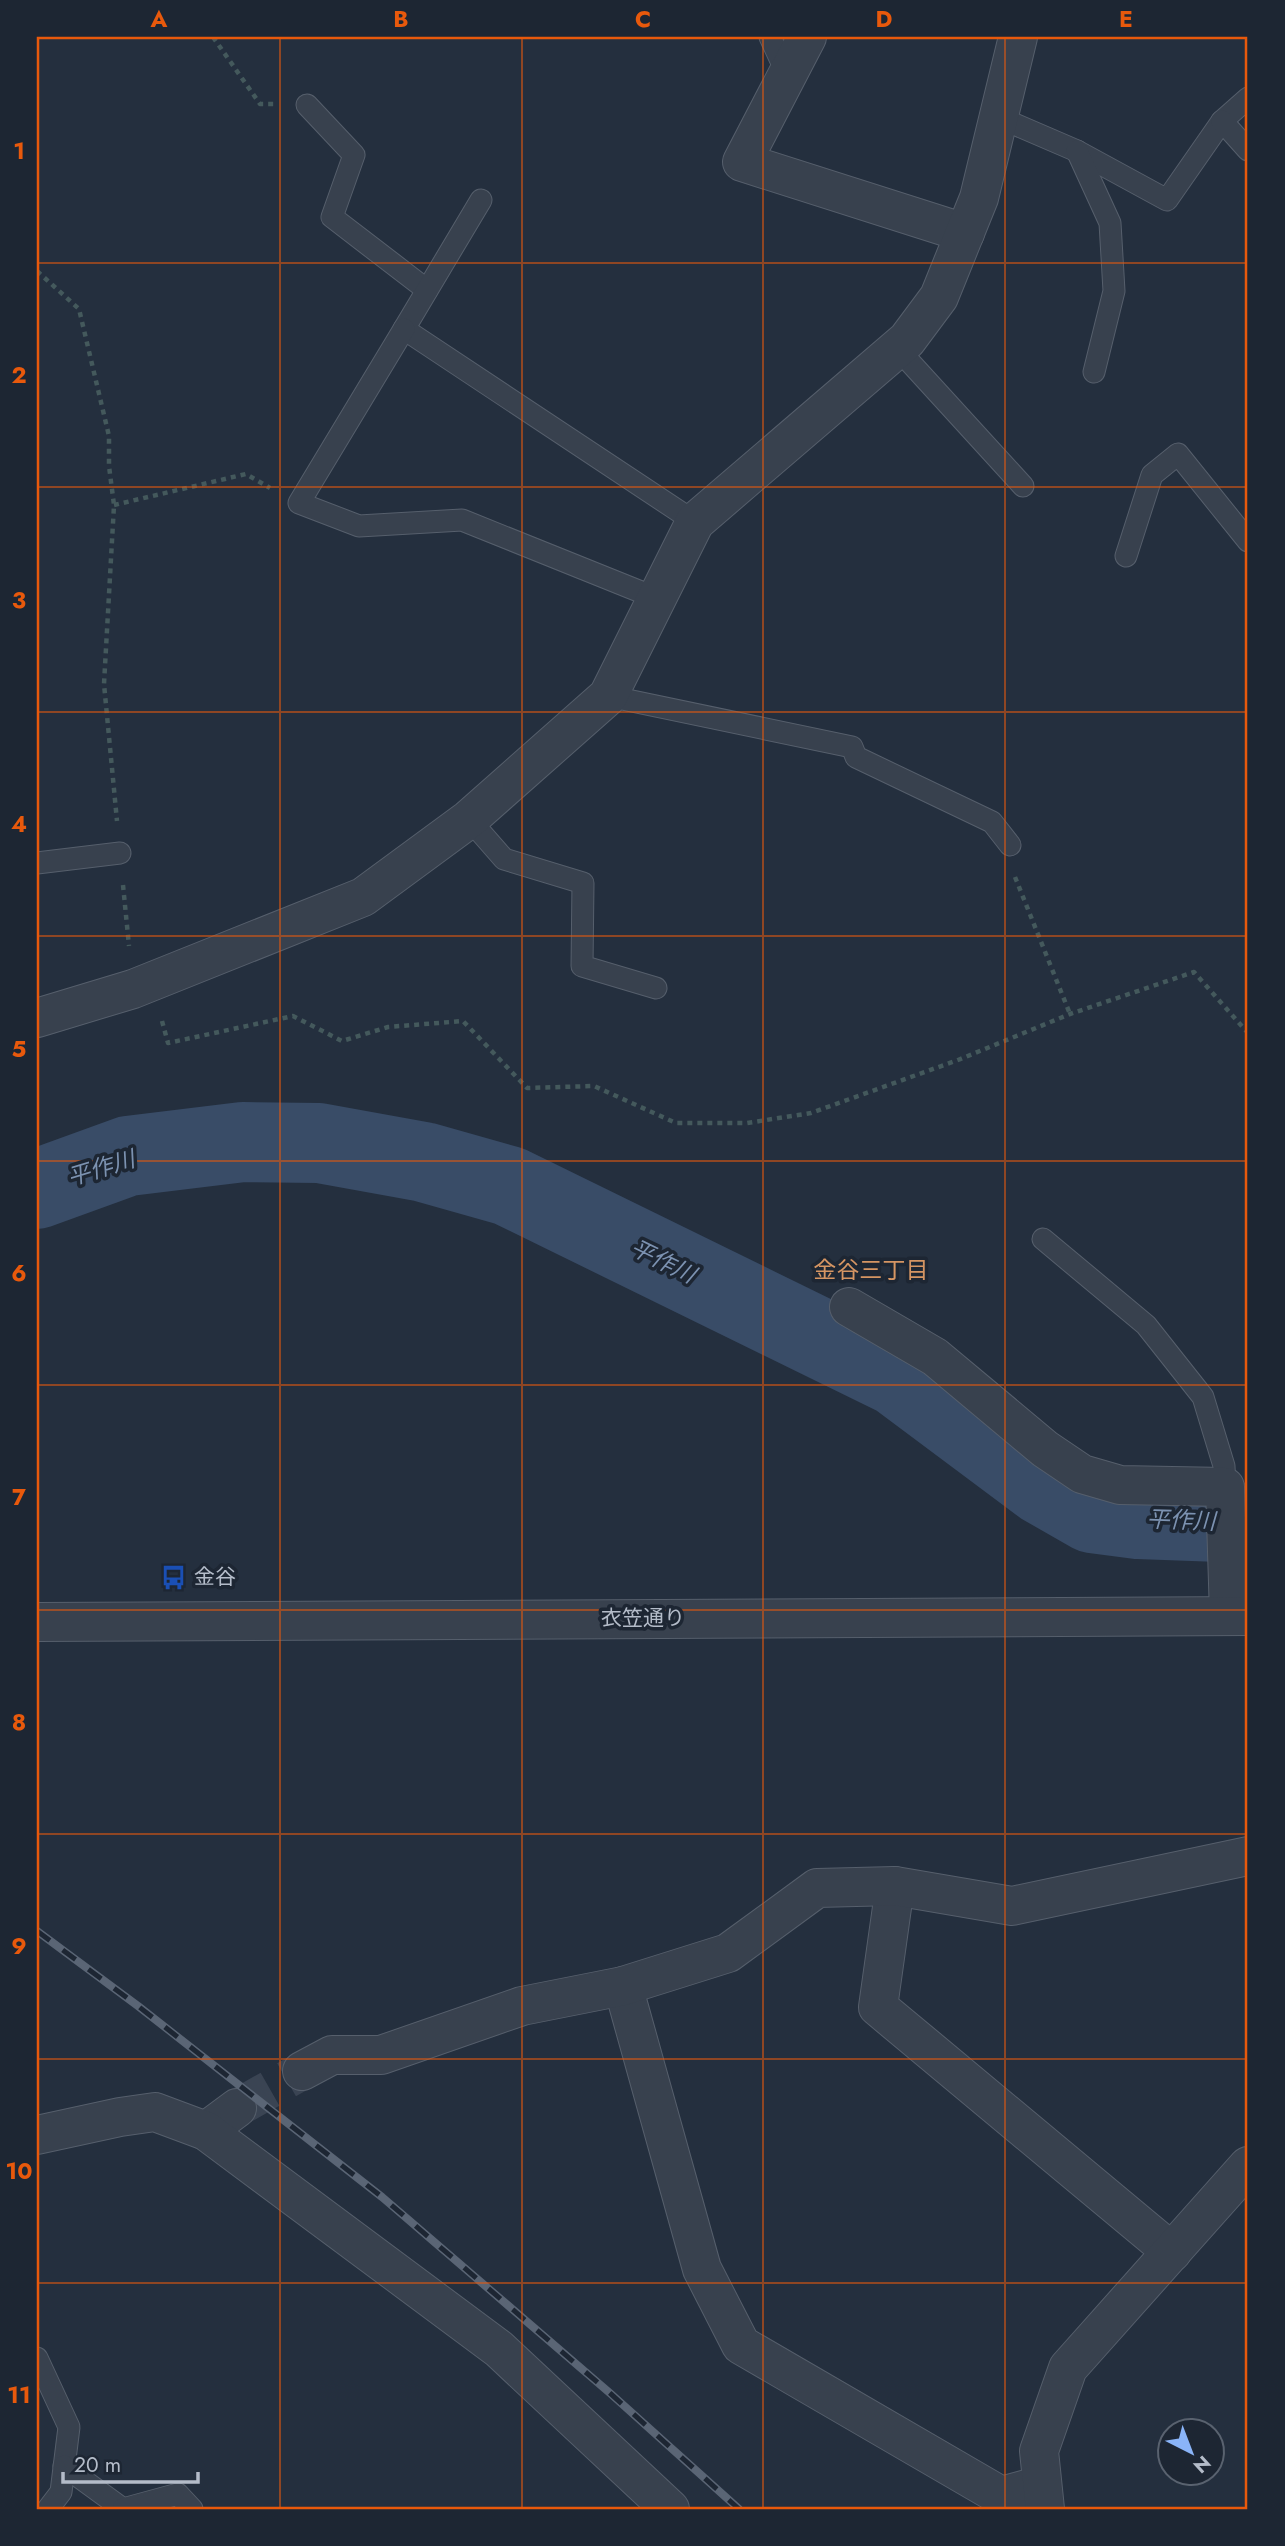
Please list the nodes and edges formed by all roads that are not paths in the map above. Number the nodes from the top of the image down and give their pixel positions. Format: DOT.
graph roads {
  1 [pos="770,37"];
  2 [pos="807,37"];
  3 [pos="1018,37"];
  4 [pos="788,76"];
  5 [pos="1248,98"];
  6 [pos="307,105"];
  7 [pos="998,117"];
  8 [pos="1222,121"];
  9 [pos="1248,150"];
  10 [pos="1077,151"];
  11 [pos="481,200"];
  12 [pos="965,233"];
  13 [pos="427,290"];
  14 [pos="404,329"];
  15 [pos="897,348"];
  16 [pos="1094,372"];
  17 [pos="1023,485"];
  18 [pos="695,522"];
  19 [pos="1248,541"];
  20 [pos="1126,556"];
  21 [pos="656,597"];
  22 [pos="608,696"];
  23 [pos="469,819"];
  24 [pos="1010,845"];
  25 [pos="120,853"];
  26 [pos="37,863"];
  27 [pos="656,988"];
  28 [pos="37,1018"];
  29 [pos="1043,1239"];
  30 [pos="849,1307"];
  31 [pos="1225,1487"];
  32 [pos="1239,1616"];
  33 [pos="37,1622"];
  34 [pos="1248,1856"];
  35 [pos="895,1886"];
  36 [pos="623,1986"];
  37 [pos="302,2071"];
  38 [pos="237,2108"];
  39 [pos="206,2130"];
  40 [pos="37,2135"];
  41 [pos="1248,2166"];
  42 [pos="1172,2252"];
  43 [pos="37,2358"];
  44 [pos="64,2466"];
  45 [pos="1043,2497"];
  46 [pos="48,2509"];
  47 [pos="123,2509"];
  48 [pos="191,2509"];
  49 [pos="670,2509"];
  1 -- 4 [label="lane"];
  2 -- 4 [label="street"];
  3 -- 7 [label="street"];
  4 -- 12 [label="street"];
  5 -- 8 [label="lane"];
  6 -- 13 [label="lane"];
  7 -- 10 [label="lane"];
  7 -- 12 [label="street"];
  8 -- 9 [label="lane"];
  8 -- 10 [label="lane"];
  10 -- 16 [label="lane"];
  11 -- 13 [label="lane"];
  12 -- 15 [label="street"];
  13 -- 14 [label="lane"];
  14 -- 18 [label="lane"];
  14 -- 21 [label="lane"];
  15 -- 17 [label="lane"];
  15 -- 18 [label="street"];
  18 -- 21 [label="street"];
  19 -- 20 [label="lane"];
  21 -- 22 [label="street"];
  22 -- 23 [label="street"];
  22 -- 24 [label="lane"];
  23 -- 27 [label="lane"];
  23 -- 28 [label="street"];
  25 -- 26 [label="lane"];
  29 -- 31 [label="lane"];
  30 -- 31 [label="street"];
  31 -- 32 [label="street"];
  32 -- 33 [label="street, 衣笠通り"];
  34 -- 35 [label="street"];
  35 -- 36 [label="street"];
  35 -- 42 [label="street"];
  36 -- 37 [label="street"];
  36 -- 45 [label="street"];
  38 -- 39 [label="street"];
  39 -- 40 [label="street"];
  39 -- 49 [label="street"];
  41 -- 42 [label="street"];
  42 -- 45 [label="street"];
  43 -- 44 [label="lane"];
  44 -- 46 [label="lane"];
  44 -- 47 [label="lane"];
  47 -- 48 [label="lane"];
}
